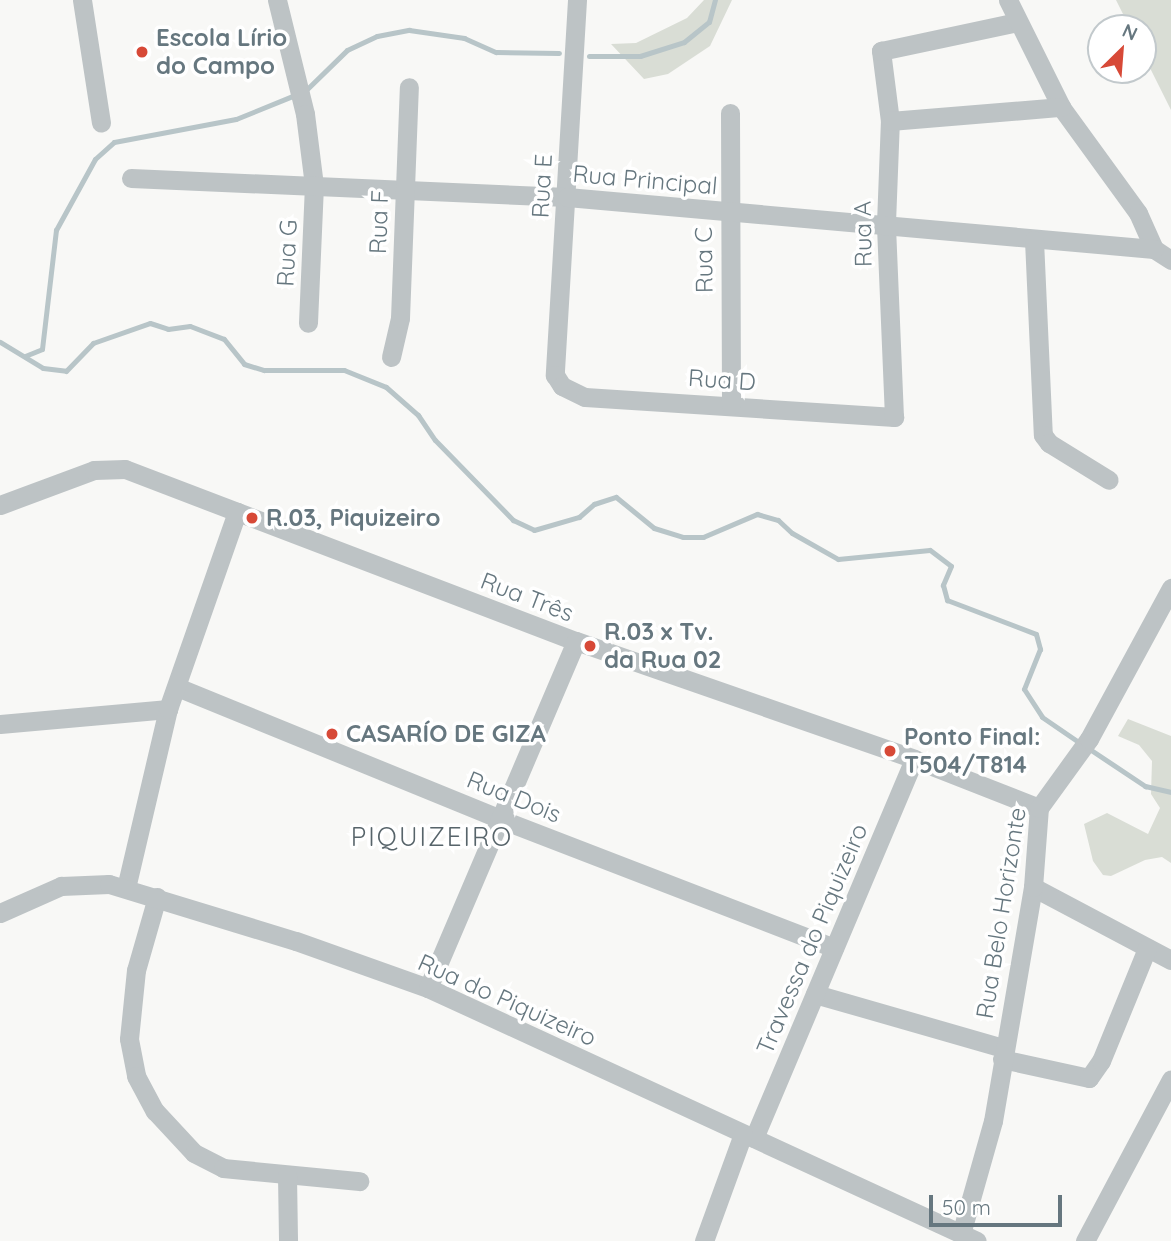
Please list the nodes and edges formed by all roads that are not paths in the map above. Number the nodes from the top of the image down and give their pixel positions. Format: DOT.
graph roads {
  1 [pos="82,0"];
  2 [pos="276,0"];
  3 [pos="578,0"];
  4 [pos="1008,0"];
  5 [pos="1018,22"];
  6 [pos="409,87"];
  7 [pos="1061,107"];
  8 [pos="730,113"];
  9 [pos="890,121"];
  10 [pos="101,123"];
  11 [pos="131,178"];
  12 [pos="314,185"];
  13 [pos="405,187"];
  14 [pos="567,197"];
  15 [pos="728,211"];
  16 [pos="886,223"];
  17 [pos="1034,240"];
  18 [pos="1154,250"];
  19 [pos="1171,260"];
  20 [pos="308,323"];
  21 [pos="391,357"];
  22 [pos="555,375"];
  23 [pos="731,405"];
  24 [pos="894,417"];
  25 [pos="1109,480"];
  26 [pos="0,505"];
  27 [pos="237,512"];
  28 [pos="1171,588"];
  29 [pos="576,641"];
  30 [pos="177,687"];
  31 [pos="168,709"];
  32 [pos="0,724"];
  33 [pos="914,759"];
  34 [pos="1039,808"];
  35 [pos="500,819"];
  36 [pos="1033,887"];
  37 [pos="126,888"];
  38 [pos="157,897"];
  39 [pos="0,913"];
  40 [pos="834,948"];
  41 [pos="1147,948"];
  42 [pos="1171,960"];
  43 [pos="428,988"];
  44 [pos="815,994"];
  45 [pos="1003,1053"];
  46 [pos="1171,1079"];
  47 [pos="748,1136"];
  48 [pos="287,1175"];
  49 [pos="359,1181"];
  50 [pos="969,1238"];
  51 [pos="288,1241"];
  52 [pos="704,1241"];
  53 [pos="1085,1241"];
  1 -- 10 [label="street"];
  2 -- 12 [label="street, Rua G"];
  3 -- 14 [label="street, Rua E"];
  4 -- 5 [label="street"];
  5 -- 7 [label="street"];
  5 -- 9 [label="street, Rua A"];
  6 -- 13 [label="street, Rua F"];
  7 -- 9 [label="street"];
  7 -- 18 [label="street"];
  8 -- 15 [label="street, Rua C"];
  9 -- 16 [label="street, Rua A"];
  11 -- 12 [label="street, Rua Principal"];
  12 -- 13 [label="street, Rua Principal"];
  12 -- 20 [label="street, Rua G"];
  13 -- 14 [label="street, Rua Principal"];
  13 -- 21 [label="street, Rua F"];
  14 -- 15 [label="street, Rua Principal"];
  14 -- 22 [label="street, Rua E"];
  15 -- 16 [label="street, Rua Principal"];
  15 -- 23 [label="street, Rua C"];
  16 -- 17 [label="street, Rua Principal"];
  16 -- 24 [label="street, Rua A"];
  17 -- 18 [label="street, Rua Principal"];
  17 -- 25 [label="street"];
  18 -- 19 [label="street"];
  22 -- 23 [label="street, Rua D"];
  23 -- 24 [label="street, Rua D"];
  26 -- 27 [label="street, Rua Três"];
  27 -- 29 [label="street, Rua Três"];
  27 -- 30 [label="street"];
  28 -- 34 [label="street, Rua Belo Horizonte"];
  29 -- 33 [label="street, Rua Três"];
  29 -- 35 [label="street"];
  30 -- 31 [label="street"];
  30 -- 35 [label="street, Rua Dois"];
  31 -- 32 [label="street"];
  31 -- 37 [label="street"];
  33 -- 34 [label="street, Rua Três"];
  33 -- 40 [label="street, Travessa do Piquizeiro"];
  34 -- 36 [label="street, Rua Belo Horizonte"];
  35 -- 40 [label="street, Rua Dois"];
  35 -- 43 [label="street"];
  36 -- 41 [label="street"];
  36 -- 45 [label="street, Rua Belo Horizonte"];
  37 -- 38 [label="street, Rua do Piquizeiro"];
  37 -- 39 [label="street, Rua do Piquizeiro"];
  38 -- 43 [label="street, Rua do Piquizeiro"];
  38 -- 48 [label="street"];
  40 -- 44 [label="street, Travessa do Piquizeiro"];
  41 -- 42 [label="street"];
  41 -- 45 [label="street"];
  43 -- 47 [label="street, Rua do Piquizeiro"];
  44 -- 45 [label="street"];
  44 -- 47 [label="street, Travessa do Piquizeiro"];
  45 -- 50 [label="street, Rua Belo Horizonte"];
  46 -- 53 [label="street"];
  47 -- 50 [label="street, Rua do Piquizeiro"];
  47 -- 52 [label="street, Travessa do Piquizeiro"];
  48 -- 49 [label="street"];
  48 -- 51 [label="street"];
}
